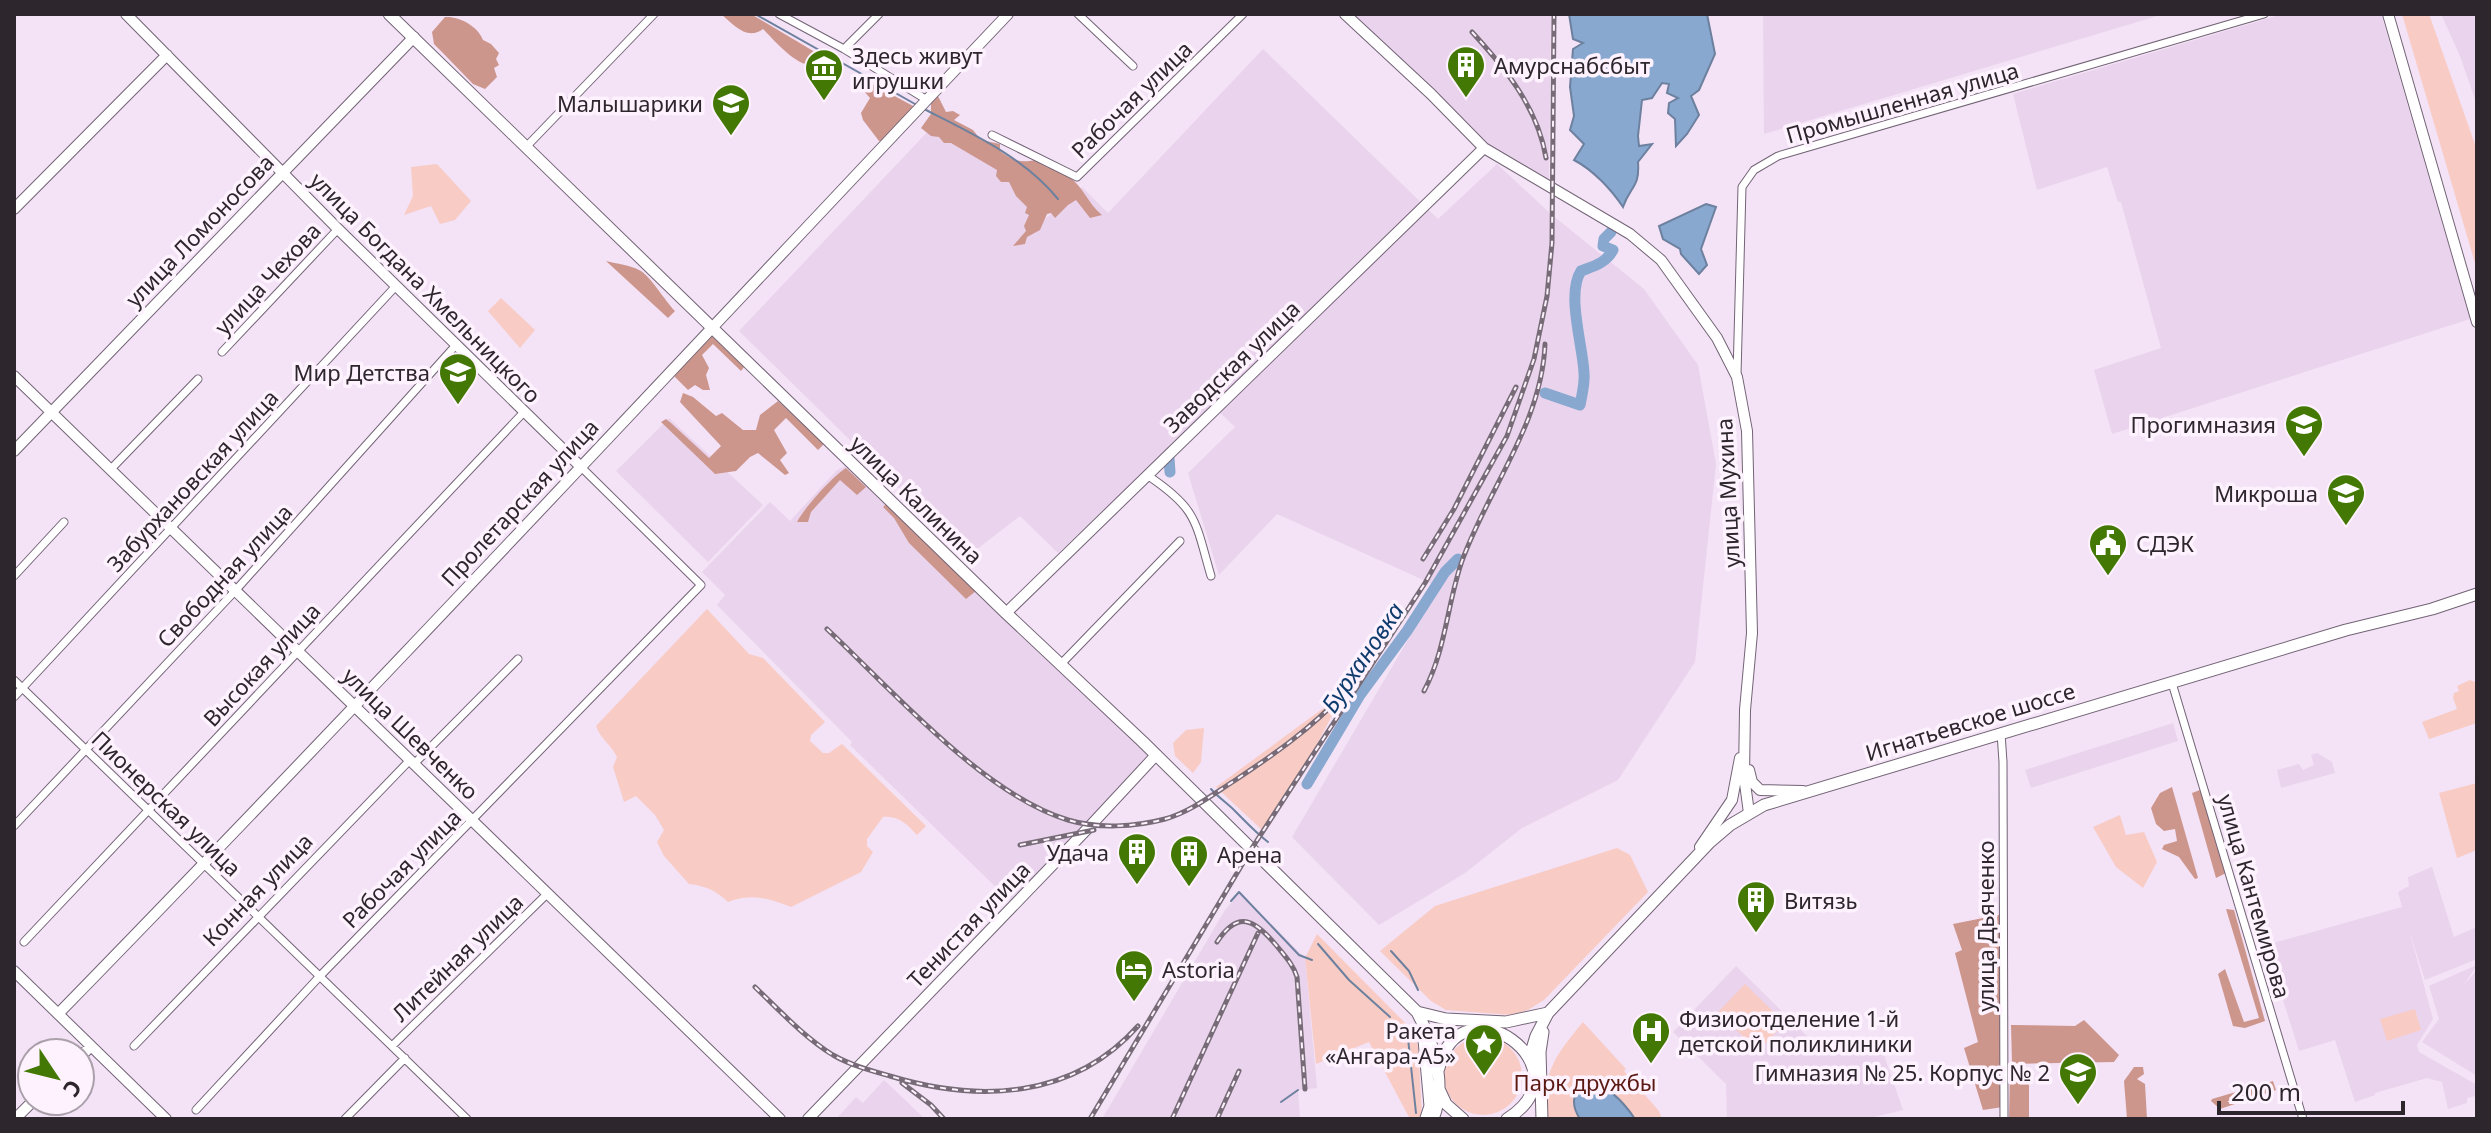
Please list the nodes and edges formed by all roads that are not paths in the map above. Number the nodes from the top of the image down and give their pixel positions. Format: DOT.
graph roads {
  1 [pos="126,14"];
  2 [pos="389,14"];
  3 [pos="654,14"];
  4 [pos="779,14"];
  5 [pos="879,14"];
  6 [pos="1008,14"];
  7 [pos="1078,14"];
  8 [pos="1243,14"];
  9 [pos="1345,14"];
  10 [pos="2264,14"];
  11 [pos="2388,14"];
  12 [pos="414,37"];
  13 [pos="844,49"];
  14 [pos="167,55"];
  15 [pos="1133,66"];
  16 [pos="922,104"];
  17 [pos="992,135"];
  18 [pos="527,146"];
  19 [pos="1484,148"];
  20 [pos="282,172"];
  21 [pos="14,209"];
  22 [pos="338,229"];
  23 [pos="396,286"];
  24 [pos="2477,322"];
  25 [pos="712,326"];
  26 [pos="456,345"];
  27 [pos="222,352"];
  28 [pos="14,376"];
  29 [pos="1737,377"];
  30 [pos="198,379"];
  31 [pos="52,411"];
  32 [pos="524,412"];
  33 [pos="14,451"];
  34 [pos="580,466"];
  35 [pos="110,470"];
  36 [pos="1147,475"];
  37 [pos="64,522"];
  38 [pos="171,530"];
  39 [pos="1180,541"];
  40 [pos="14,576"];
  41 [pos="1211,576"];
  42 [pos="701,585"];
  43 [pos="235,591"];
  44 [pos="2477,594"];
  45 [pos="1006,613"];
  46 [pos="297,652"];
  47 [pos="518,659"];
  48 [pos="1060,665"];
  49 [pos="14,680"];
  50 [pos="2172,683"];
  51 [pos="23,688"];
  52 [pos="14,697"];
  53 [pos="355,707"];
  54 [pos="2001,733"];
  55 [pos="1744,744"];
  56 [pos="86,749"];
  57 [pos="1156,755"];
  58 [pos="412,762"];
  59 [pos="1803,791"];
  60 [pos="148,810"];
  61 [pos="1749,813"];
  62 [pos="474,821"];
  63 [pos="14,826"];
  64 [pos="205,865"];
  65 [pos="1686,867"];
  66 [pos="547,894"];
  67 [pos="258,917"];
  68 [pos="24,942"];
  69 [pos="14,971"];
  70 [pos="320,976"];
  71 [pos="1417,1012"];
  72 [pos="1548,1013"];
  73 [pos="58,1014"];
  74 [pos="1475,1030"];
  75 [pos="1503,1032"];
  76 [pos="82,1037"];
  77 [pos="134,1046"];
  78 [pos="392,1046"];
  79 [pos="96,1051"];
  80 [pos="405,1058"];
  81 [pos="1529,1059"];
  82 [pos="1438,1073"];
  83 [pos="1440,1091"];
  84 [pos="1531,1092"];
  85 [pos="196,1110"];
  86 [pos="166,1119"];
  87 [pos="345,1119"];
  88 [pos="467,1119"];
  89 [pos="780,1119"];
  90 [pos="808,1119"];
  91 [pos="1425,1119"];
  92 [pos="1433,1119"];
  93 [pos="1463,1119"];
  94 [pos="1507,1119"];
  95 [pos="1540,1119"];
  96 [pos="2004,1119"];
  97 [pos="2303,1119"];
  1 -- 14 [label="street, улица Богдана Хмельницкого"];
  2 -- 12 [label="main road, улица Калинина"];
  3 -- 18 [label="street"];
  4 -- 13 [label="street"];
  5 -- 13 [label="street"];
  6 -- 16 [label="street, Пролетарская улица"];
  7 -- 15 [label="street"];
  8 -- 17 [label="street, Рабочая улица"];
  9 -- 19 [label="street, улица Мухина"];
  10 -- 29 [label="street, Промышленная улица"];
  11 -- 24 [label="street"];
  12 -- 18 [label="main road, улица Калинина"];
  12 -- 20 [label="street, улица Ломоносова"];
  13 -- 16 [label="street"];
  14 -- 20 [label="street, улица Богдана Хмельницкого"];
  14 -- 21 [label="street"];
  16 -- 25 [label="street, Пролетарская улица"];
  18 -- 25 [label="main road, улица Калинина"];
  19 -- 29 [label="street, улица Мухина"];
  19 -- 36 [label="street, Заводская улица"];
  20 -- 22 [label="street, улица Богдана Хмельницкого"];
  20 -- 31 [label="street, улица Ломоносова"];
  22 -- 23 [label="street, улица Богдана Хмельницкого"];
  22 -- 27 [label="street, улица Чехова"];
  23 -- 26 [label="street, улица Богдана Хмельницкого"];
  23 -- 38 [label="street, Забурхановская улица"];
  25 -- 34 [label="street, Пролетарская улица"];
  25 -- 45 [label="main road, улица Калинина"];
  26 -- 32 [label="street, улица Богдана Хмельницкого"];
  26 -- 43 [label="street, Свободная улица"];
  28 -- 31 [label="street, улица Шевченко"];
  29 -- 55 [label="street, улица Мухина"];
  30 -- 35 [label="street"];
  31 -- 33 [label="street, улица Ломоносова"];
  31 -- 35 [label="street, улица Шевченко"];
  32 -- 34 [label="street, улица Богдана Хмельницкого"];
  32 -- 46 [label="street, Высокая улица"];
  34 -- 42 [label="street, улица Богдана Хмельницкого"];
  34 -- 53 [label="street, Пролетарская улица"];
  35 -- 38 [label="street, улица Шевченко"];
  36 -- 41 [label="street"];
  36 -- 45 [label="street, Заводская улица"];
  37 -- 40 [label="street"];
  38 -- 43 [label="street, улица Шевченко"];
  38 -- 51 [label="street, Забурхановская улица"];
  39 -- 48 [label="street"];
  42 -- 62 [label="street, Рабочая улица"];
  43 -- 46 [label="street, улица Шевченко"];
  43 -- 56 [label="street, Свободная улица"];
  44 -- 50 [label="main road, Игнатьевское шоссе"];
  45 -- 48 [label="main road, улица Калинина"];
  46 -- 53 [label="street, улица Шевченко"];
  46 -- 60 [label="street, Высокая улица"];
  47 -- 58 [label="street, Конная улица"];
  48 -- 57 [label="main road, улица Калинина"];
  49 -- 51 [label="street, Пионерская улица"];
  50 -- 54 [label="main road, Игнатьевское шоссе"];
  50 -- 97 [label="street, улица Кантемирова"];
  51 -- 52 [label="street, Забурхановская улица"];
  51 -- 56 [label="street, Пионерская улица"];
  53 -- 58 [label="street, улица Шевченко"];
  53 -- 64 [label="street, Пролетарская улица"];
  54 -- 59 [label="main road, Игнатьевское шоссе"];
  54 -- 96 [label="street, улица Дьяченко"];
  55 -- 59 [label="street"];
  55 -- 61 [label="street, улица Мухина"];
  55 -- 65 [label="street"];
  56 -- 60 [label="street, Пионерская улица"];
  56 -- 63 [label="street, Свободная улица"];
  57 -- 71 [label="main road, улица Калинина"];
  57 -- 90 [label="street, Тенистая улица"];
  58 -- 62 [label="street, улица Шевченко"];
  58 -- 67 [label="street, Конная улица"];
  59 -- 61 [label="main road, Игнатьевское шоссе"];
  60 -- 64 [label="street, Пионерская улица"];
  60 -- 68 [label="street, Высокая улица"];
  61 -- 65 [label="main road, Игнатьевское шоссе"];
  62 -- 66 [label="street, улица Шевченко"];
  62 -- 70 [label="street, Рабочая улица"];
  64 -- 67 [label="street, Пионерская улица"];
  64 -- 73 [label="street, Пролетарская улица"];
  65 -- 72 [label="main road, Игнатьевское шоссе"];
  66 -- 78 [label="street, Литейная улица"];
  66 -- 89 [label="street, улица Шевченко"];
  67 -- 70 [label="street, Пионерская улица"];
  67 -- 77 [label="street, Конная улица"];
  69 -- 73 [label="street"];
  70 -- 78 [label="street, Пионерская улица"];
  70 -- 85 [label="street, Рабочая улица"];
  71 -- 72 [label="main road"];
  71 -- 74 [label="main road"];
  71 -- 82 [label="main road"];
  71 -- 91 [label="main road"];
  72 -- 75 [label="main road"];
  72 -- 81 [label="main road"];
  72 -- 95 [label="main road"];
  73 -- 76 [label="street"];
  74 -- 75 [label="main road"];
  74 -- 82 [label="main road"];
  75 -- 81 [label="main road"];
  78 -- 80 [label="street, Пионерская улица"];
  79 -- 86 [label="street"];
  80 -- 87 [label="street, Литейная улица"];
  80 -- 88 [label="street, Пионерская улица"];
  81 -- 84 [label="main road"];
  82 -- 83 [label="main road"];
  83 -- 92 [label="main road"];
  83 -- 93 [label="main road"];
  84 -- 94 [label="main road"];
  84 -- 95 [label="main road"];
}
